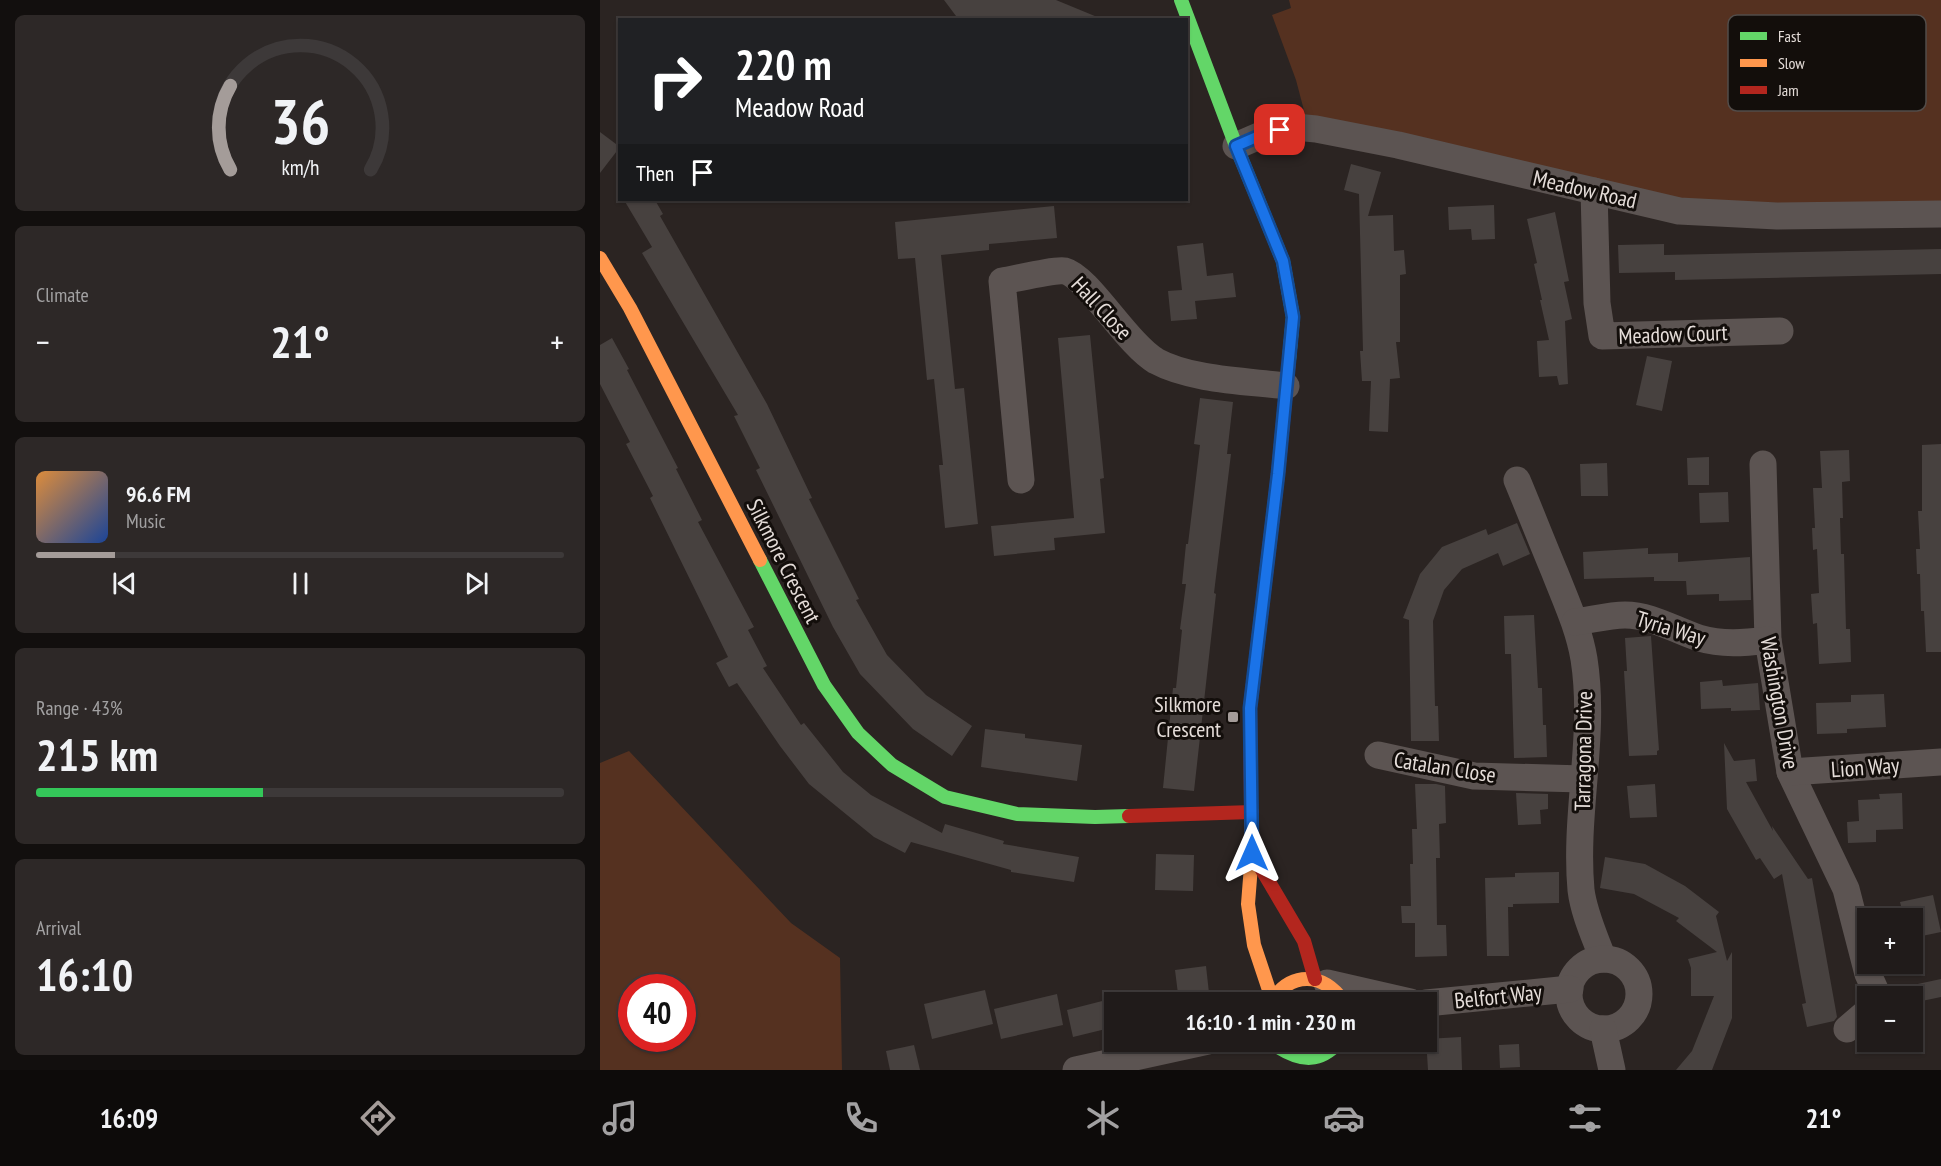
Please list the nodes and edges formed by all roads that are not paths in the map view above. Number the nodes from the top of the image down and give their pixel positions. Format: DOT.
graph roads {
  1 [pos="1181,0"];
  2 [pos="1236,146"];
  3 [pos="1594,191"];
  4 [pos="1941,214"];
  5 [pos="600,258"];
  6 [pos="1780,331"];
  7 [pos="1286,386"];
  8 [pos="1763,464"];
  9 [pos="1021,480"];
  10 [pos="1517,480"];
  11 [pos="1575,622"];
  12 [pos="1768,640"];
  13 [pos="1378,755"];
  14 [pos="1941,762"];
  15 [pos="1790,772"];
  16 [pos="1583,779"];
  17 [pos="1252,812"];
  18 [pos="1252,853"];
  19 [pos="1603,959"];
  20 [pos="1873,986"];
  21 [pos="1329,988"];
  22 [pos="1570,989"];
  23 [pos="1269,992"];
  24 [pos="1278,992"];
  25 [pos="1352,992"];
  26 [pos="1437,1002"];
  27 [pos="1857,1020"];
  28 [pos="1603,1029"];
  29 [pos="1847,1029"];
  30 [pos="1158,1052"];
  31 [pos="1280,1052"];
  32 [pos="1286,1052"];
  33 [pos="1327,1052"];
  34 [pos="1336,1052"];
  35 [pos="1076,1070"];
  36 [pos="1288,1070"];
  37 [pos="1333,1070"];
  38 [pos="1612,1070"];
  1 -- 2 [label="street"];
  2 -- 3 [label="street, Meadow Road"];
  2 -- 7 [label="street"];
  3 -- 4 [label="street, Meadow Road"];
  3 -- 6 [label="street, Meadow Court"];
  5 -- 17 [label="street, Silkmore Crescent"];
  7 -- 9 [label="street, Hall Close"];
  7 -- 17 [label="street"];
  8 -- 12 [label="street, Washington Drive"];
  10 -- 11 [label="street, Tarragona Drive"];
  11 -- 12 [label="street, Tyria Way"];
  11 -- 16 [label="street, Tarragona Drive"];
  12 -- 15 [label="street, Washington Drive"];
  13 -- 16 [label="street, Catalan Close"];
  14 -- 15 [label="street, Lion Way"];
  15 -- 20 [label="street, Washington Drive"];
  16 -- 19 [label="street, Tarragona Drive"];
  17 -- 18 [label="street"];
  18 -- 21 [label="street"];
  18 -- 23 [label="street"];
  19 -- 22 [label="street"];
  19 -- 28 [label="street"];
  21 -- 24 [label="street"];
  21 -- 25 [label="street"];
  22 -- 26 [label="street, Belfort Way"];
  22 -- 28 [label="street"];
  27 -- 29 [label="street"];
  28 -- 38 [label="street"];
  30 -- 35 [label="street"];
  31 -- 36 [label="street"];
  32 -- 33 [label="street"];
  34 -- 37 [label="street"];
}
